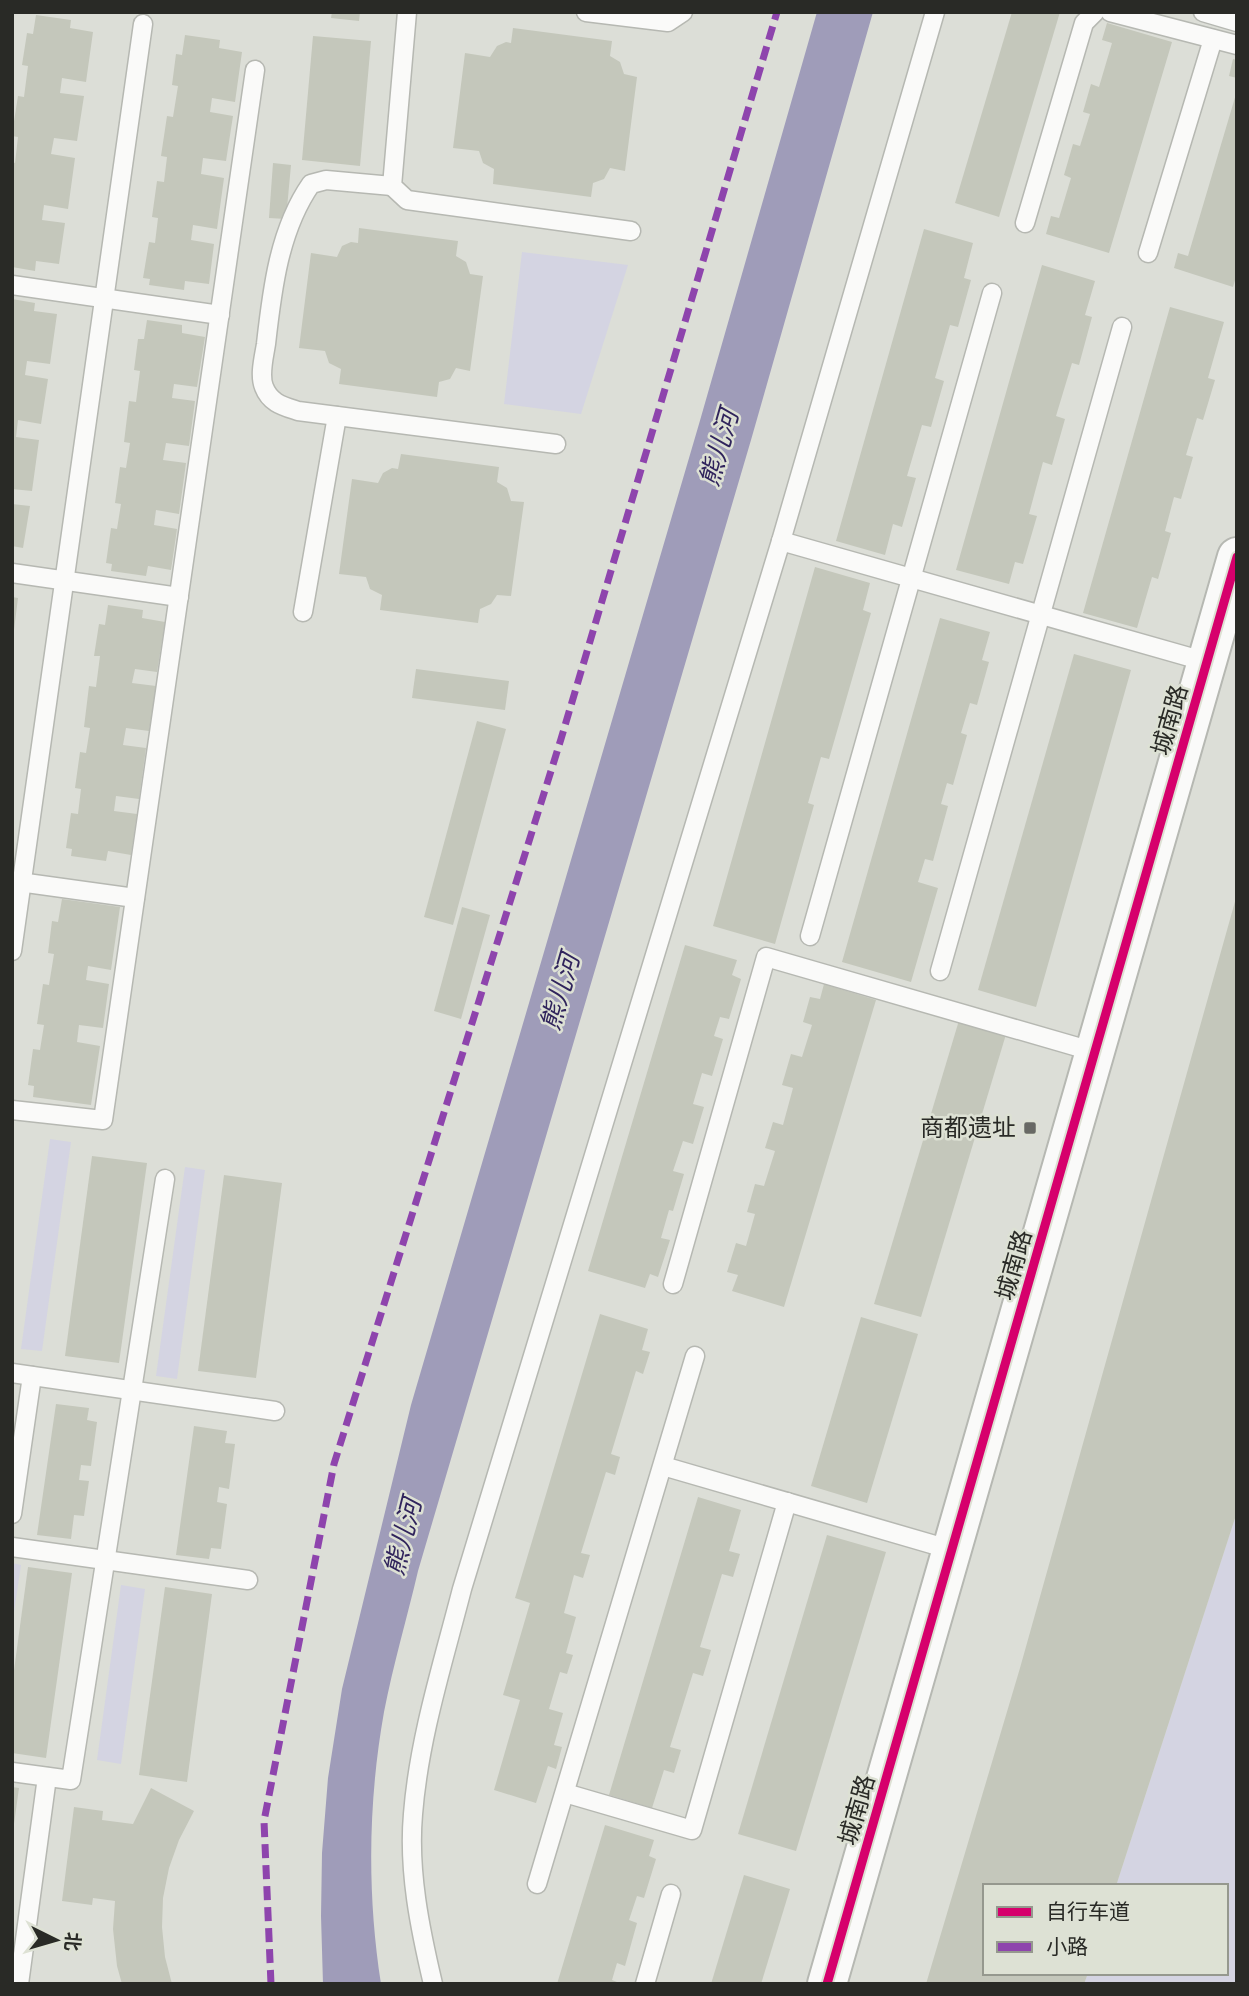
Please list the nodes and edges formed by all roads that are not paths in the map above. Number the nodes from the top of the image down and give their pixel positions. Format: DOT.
graph roads {
  1 [pos="407,12"];
  2 [pos="586,12"];
  3 [pos="683,12"];
  4 [pos="935,12"];
  5 [pos="1095,12"];
  6 [pos="1110,12"];
  7 [pos="1203,12"];
  8 [pos="1237,22"];
  9 [pos="144,24"];
  10 [pos="1213,39"];
  11 [pos="1237,45"];
  12 [pos="255,70"];
  13 [pos="392,186"];
  14 [pos="1025,223"];
  15 [pos="631,231"];
  16 [pos="1148,253"];
  17 [pos="12,285"];
  18 [pos="992,293"];
  19 [pos="104,299"];
  20 [pos="220,315"];
  21 [pos="1122,327"];
  22 [pos="337,416"];
  23 [pos="556,444"];
  24 [pos="781,541"];
  25 [pos="1237,557"];
  26 [pos="12,573"];
  27 [pos="911,578"];
  28 [pos="65,580"];
  29 [pos="178,597"];
  30 [pos="303,612"];
  31 [pos="1040,615"];
  32 [pos="1207,662"];
  33 [pos="17,881"];
  34 [pos="135,898"];
  35 [pos="810,936"];
  36 [pos="12,951"];
  37 [pos="940,971"];
  38 [pos="1095,1052"];
  39 [pos="12,1110"];
  40 [pos="165,1179"];
  41 [pos="673,1284"];
  42 [pos="695,1356"];
  43 [pos="12,1373"];
  44 [pos="32,1376"];
  45 [pos="132,1391"];
  46 [pos="275,1411"];
  47 [pos="663,1466"];
  48 [pos="787,1502"];
  49 [pos="12,1514"];
  50 [pos="12,1547"];
  51 [pos="952,1550"];
  52 [pos="106,1560"];
  53 [pos="248,1580"];
  54 [pos="12,1772"];
  55 [pos="47,1777"];
  56 [pos="565,1793"];
  57 [pos="537,1884"];
  58 [pos="671,1894"];
  59 [pos="19,1984"];
  60 [pos="433,1984"];
  61 [pos="645,1984"];
  62 [pos="827,1984"];
  1 -- 13 [label="lane"];
  2 -- 3 [label="lane"];
  4 -- 24 [label="lane"];
  5 -- 14 [label="lane"];
  6 -- 10 [label="lane"];
  7 -- 8 [label="lane"];
  9 -- 19 [label="lane"];
  10 -- 11 [label="lane"];
  10 -- 16 [label="lane"];
  12 -- 20 [label="lane"];
  13 -- 15 [label="lane"];
  13 -- 22 [label="lane"];
  17 -- 19 [label="lane"];
  18 -- 27 [label="lane"];
  19 -- 20 [label="lane"];
  19 -- 28 [label="lane"];
  20 -- 29 [label="lane"];
  21 -- 31 [label="lane"];
  22 -- 23 [label="lane"];
  22 -- 30 [label="lane"];
  24 -- 27 [label="lane"];
  24 -- 60 [label="lane"];
  25 -- 32 [label="street, 城南路"];
  26 -- 28 [label="lane"];
  27 -- 31 [label="lane"];
  27 -- 35 [label="lane"];
  28 -- 29 [label="lane"];
  28 -- 33 [label="lane"];
  29 -- 34 [label="lane"];
  31 -- 32 [label="lane"];
  31 -- 37 [label="lane"];
  32 -- 38 [label="street, 城南路"];
  33 -- 34 [label="lane"];
  33 -- 36 [label="lane"];
  34 -- 39 [label="lane"];
  38 -- 41 [label="lane"];
  38 -- 51 [label="street, 城南路"];
  40 -- 45 [label="lane"];
  42 -- 47 [label="lane"];
  43 -- 44 [label="lane"];
  44 -- 45 [label="lane"];
  44 -- 49 [label="lane"];
  45 -- 46 [label="lane"];
  45 -- 52 [label="lane"];
  47 -- 48 [label="lane"];
  47 -- 56 [label="lane"];
  48 -- 51 [label="lane"];
  48 -- 56 [label="lane"];
  50 -- 52 [label="lane"];
  51 -- 62 [label="street, 城南路"];
  52 -- 53 [label="lane"];
  52 -- 55 [label="lane"];
  54 -- 55 [label="lane"];
  55 -- 59 [label="lane"];
  56 -- 57 [label="lane"];
  58 -- 61 [label="lane"];
}
